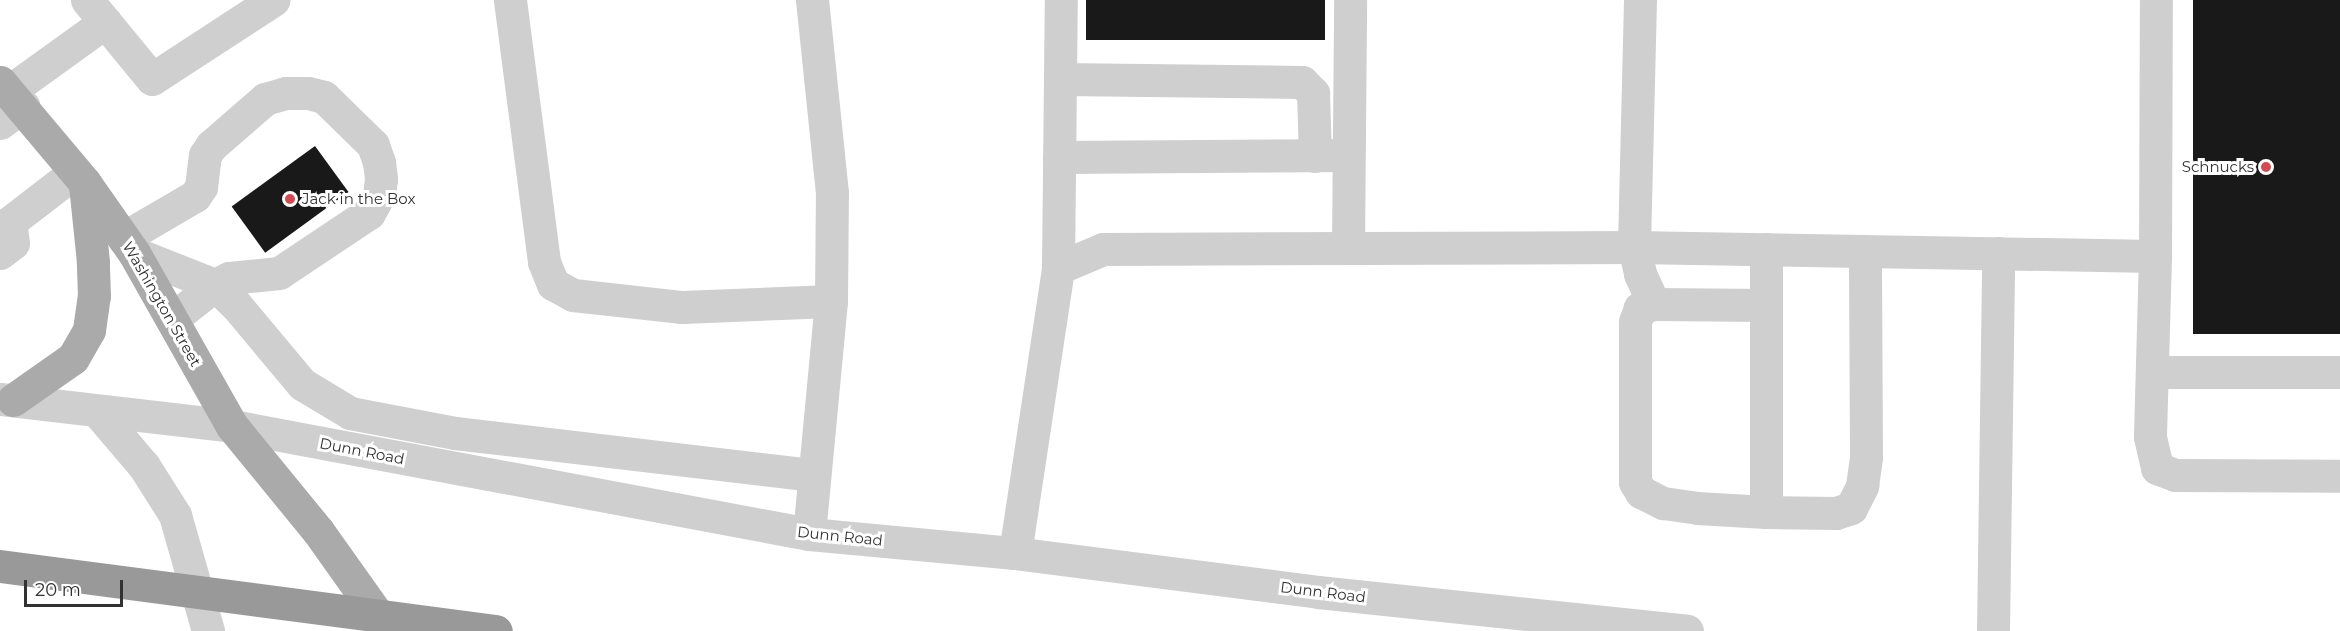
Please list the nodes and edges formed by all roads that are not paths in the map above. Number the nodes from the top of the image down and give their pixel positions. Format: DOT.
graph roads {
  1 [pos="273,0"];
  2 [pos="510,0"];
  3 [pos="812,0"];
  4 [pos="1061,0"];
  5 [pos="1350,0"];
  6 [pos="1640,0"];
  7 [pos="2156,0"];
  8 [pos="96,11"];
  9 [pos="1061,80"];
  10 [pos="8,101"];
  11 [pos="1348,155"];
  12 [pos="1315,156"];
  13 [pos="1059,157"];
  14 [pos="80,178"];
  15 [pos="5,215"];
  16 [pos="129,246"];
  17 [pos="1634,247"];
  18 [pos="1348,248"];
  19 [pos="1766,249"];
  20 [pos="1865,251"];
  21 [pos="0,253"];
  22 [pos="1998,253"];
  23 [pos="2155,256"];
  24 [pos="1058,268"];
  25 [pos="215,285"];
  26 [pos="831,301"];
  27 [pos="1654,304"];
  28 [pos="1766,304"];
  29 [pos="172,319"];
  30 [pos="2152,372"];
  31 [pos="2340,372"];
  32 [pos="6,399"];
  33 [pos="98,412"];
  34 [pos="232,426"];
  35 [pos="814,475"];
  36 [pos="2340,476"];
  37 [pos="1766,512"];
  38 [pos="809,534"];
  39 [pos="1015,553"];
  40 [pos="0,566"];
  41 [pos="208,631"];
  42 [pos="389,631"];
  43 [pos="496,631"];
  44 [pos="1687,631"];
  45 [pos="1993,631"];
  1 -- 8 [label="street"];
  2 -- 26 [label="street"];
  3 -- 26 [label="street"];
  4 -- 9 [label="street"];
  5 -- 11 [label="street"];
  6 -- 17 [label="street"];
  7 -- 23 [label="street"];
  8 -- 10 [label="street"];
  9 -- 12 [label="street"];
  9 -- 13 [label="street"];
  10 -- 14 [label="main road, Washington Street"];
  11 -- 12 [label="street"];
  11 -- 18 [label="street"];
  12 -- 13 [label="street"];
  13 -- 24 [label="street"];
  14 -- 15 [label="street"];
  14 -- 16 [label="main road, Washington Street"];
  14 -- 32 [label="main road"];
  15 -- 21 [label="street"];
  16 -- 25 [label="street"];
  16 -- 25 [label="street"];
  16 -- 29 [label="main road, Washington Street"];
  17 -- 18 [label="street"];
  17 -- 19 [label="street"];
  17 -- 27 [label="street"];
  18 -- 24 [label="street"];
  19 -- 20 [label="street"];
  19 -- 28 [label="street"];
  20 -- 22 [label="street"];
  20 -- 37 [label="street"];
  22 -- 23 [label="street"];
  22 -- 45 [label="street"];
  23 -- 30 [label="street"];
  24 -- 39 [label="street"];
  25 -- 29 [label="street"];
  25 -- 35 [label="street"];
  26 -- 35 [label="street"];
  27 -- 28 [label="street"];
  27 -- 37 [label="street"];
  28 -- 37 [label="street"];
  29 -- 34 [label="main road, Washington Street"];
  30 -- 31 [label="street"];
  30 -- 36 [label="street"];
  32 -- 33 [label="street, Dunn Road"];
  33 -- 34 [label="street, Dunn Road"];
  33 -- 41 [label="street"];
  34 -- 38 [label="street, Dunn Road"];
  34 -- 42 [label="main road, Washington Street"];
  35 -- 38 [label="street"];
  38 -- 39 [label="street, Dunn Road"];
  39 -- 44 [label="street, Dunn Road"];
  40 -- 43 [label="highway"];
}
